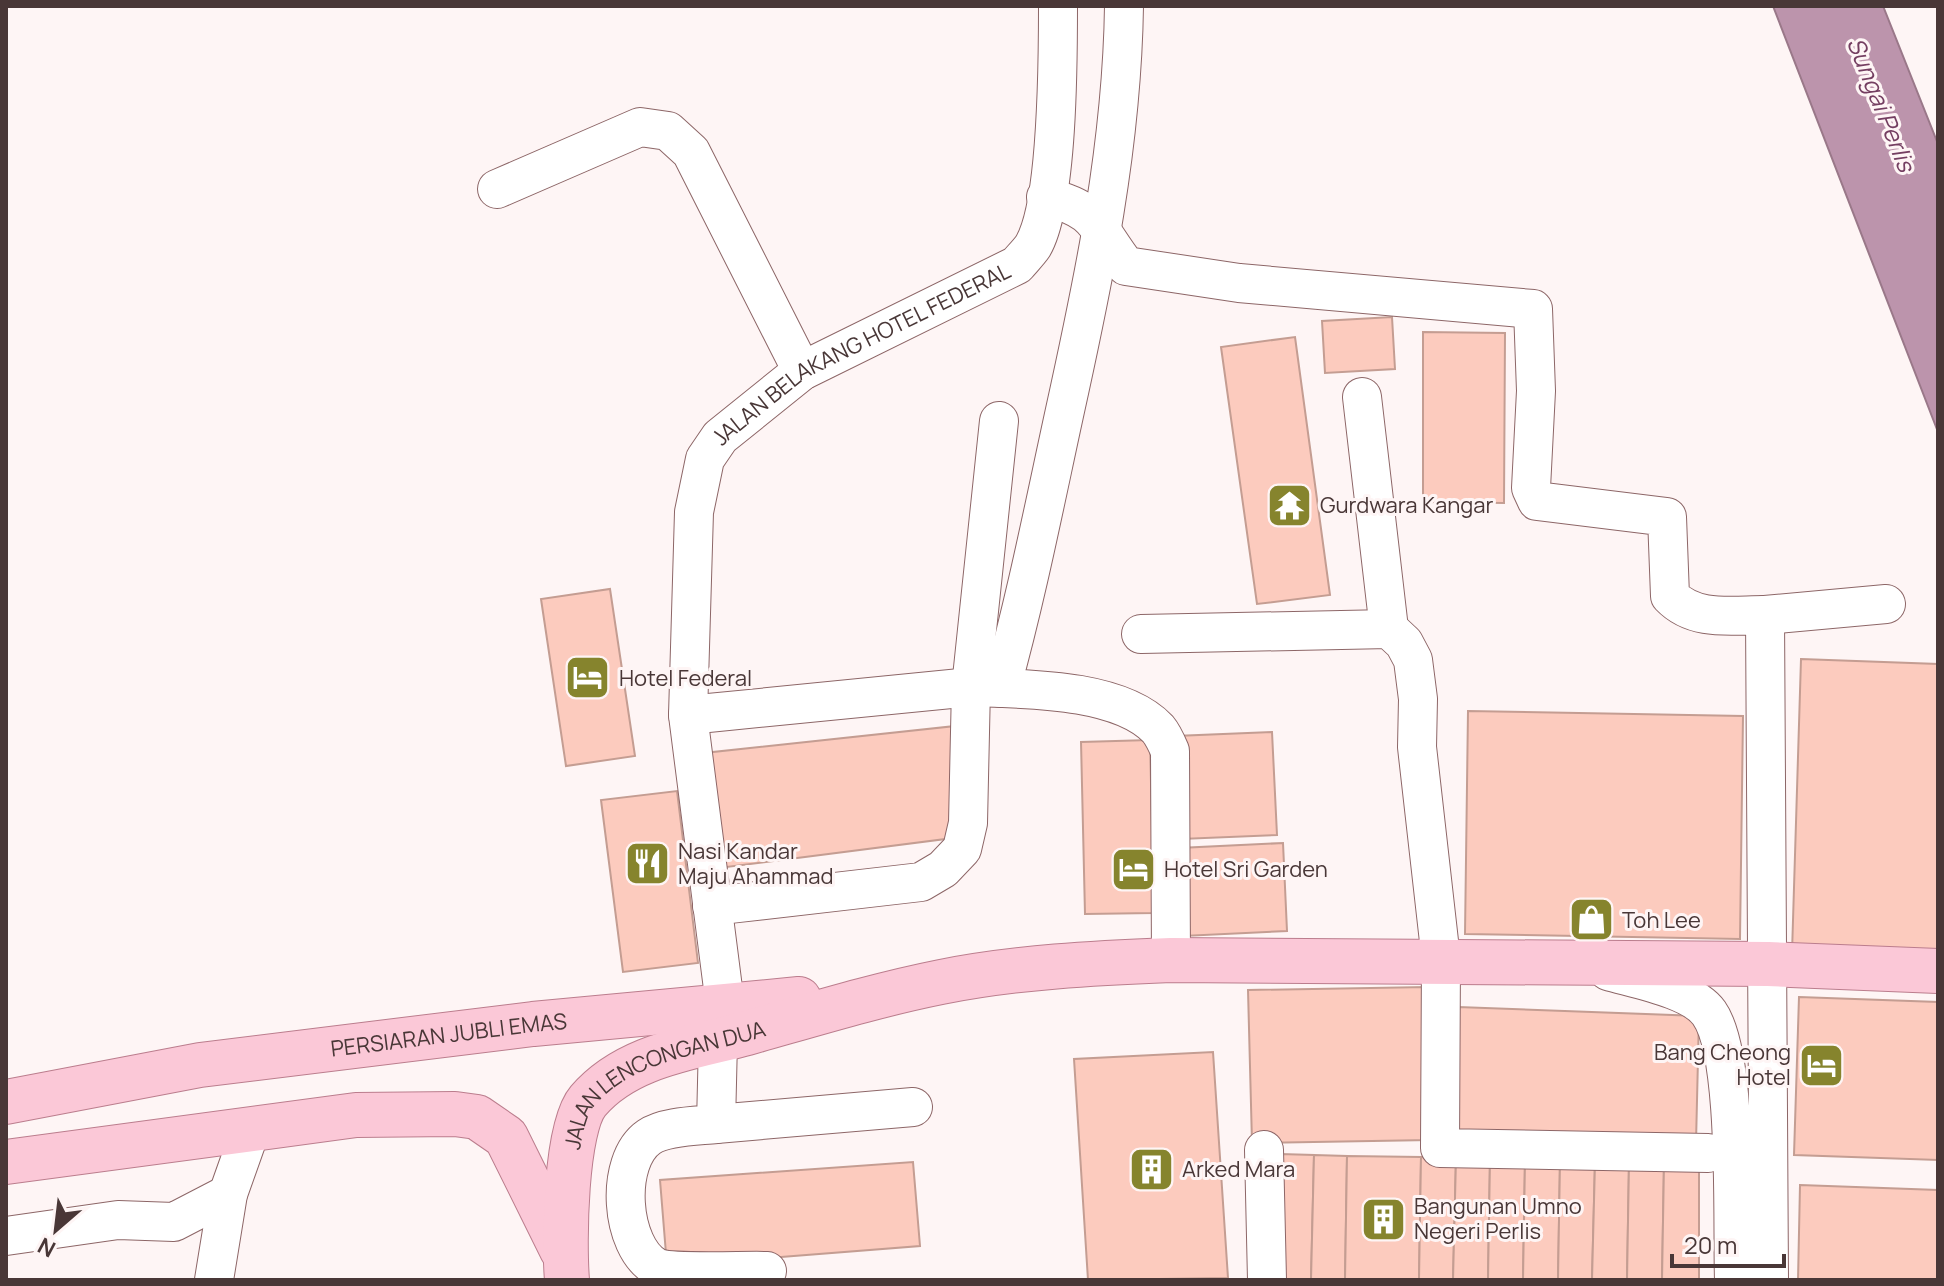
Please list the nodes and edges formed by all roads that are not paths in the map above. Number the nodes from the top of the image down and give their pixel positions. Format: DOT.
graph roads {
  1 [pos="1058,6"];
  2 [pos="1124,6"];
  3 [pos="497,189"];
  4 [pos="1046,197"];
  5 [pos="1103,237"];
  6 [pos="802,371"];
  7 [pos="1362,397"];
  8 [pos="999,421"];
  9 [pos="1886,604"];
  10 [pos="1765,615"];
  11 [pos="1389,629"];
  12 [pos="1141,634"];
  13 [pos="995,688"];
  14 [pos="688,715"];
  15 [pos="712,906"];
  16 [pos="1441,959"];
  17 [pos="1171,960"];
  18 [pos="1578,963"];
  19 [pos="1768,964"];
  20 [pos="1938,971"];
  21 [pos="722,1022"];
  22 [pos="6,1102"];
  23 [pos="913,1107"];
  24 [pos="716,1124"];
  25 [pos="251,1129"];
  26 [pos="1264,1150"];
  27 [pos="1708,1153"];
  28 [pos="6,1162"];
  29 [pos="228,1194"];
  30 [pos="6,1236"];
  31 [pos="566,1268"];
  32 [pos="767,1271"];
  33 [pos="214,1280"];
  34 [pos="1267,1280"];
  35 [pos="1734,1280"];
  36 [pos="1769,1280"];
  1 -- 4 [label="street, JALAN BELAKANG HOTEL FEDERAL"];
  2 -- 5 [label="street"];
  3 -- 6 [label="street"];
  4 -- 5 [label="street"];
  4 -- 6 [label="street, JALAN BELAKANG HOTEL FEDERAL"];
  5 -- 10 [label="street"];
  5 -- 13 [label="street"];
  6 -- 14 [label="street, JALAN BELAKANG HOTEL FEDERAL"];
  7 -- 11 [label="street"];
  8 -- 13 [label="street"];
  9 -- 10 [label="street"];
  10 -- 19 [label="street"];
  11 -- 12 [label="street"];
  11 -- 16 [label="street"];
  13 -- 14 [label="street"];
  13 -- 15 [label="street"];
  13 -- 17 [label="street"];
  14 -- 15 [label="street, JALAN BELAKANG HOTEL FEDERAL"];
  15 -- 21 [label="street, JALAN BELAKANG HOTEL FEDERAL"];
  16 -- 17 [label="main road, JALAN LENCONGAN DUA"];
  16 -- 18 [label="main road, JALAN LENCONGAN DUA"];
  16 -- 27 [label="street"];
  17 -- 21 [label="main road, JALAN LENCONGAN DUA"];
  18 -- 19 [label="main road, JALAN LENCONGAN DUA"];
  18 -- 35 [label="street"];
  19 -- 20 [label="main road, JALAN LENCONGAN DUA"];
  19 -- 36 [label="street"];
  21 -- 22 [label="main road, PERSIARAN JUBLI EMAS"];
  21 -- 24 [label="street, JALAN BELAKANG HOTEL FEDERAL"];
  21 -- 31 [label="main road, JALAN LENCONGAN DUA"];
  23 -- 24 [label="street"];
  24 -- 32 [label="street"];
  25 -- 28 [label="main road"];
  25 -- 29 [label="street"];
  25 -- 31 [label="main road"];
  26 -- 34 [label="street"];
  29 -- 30 [label="street"];
  29 -- 33 [label="street"];
}
